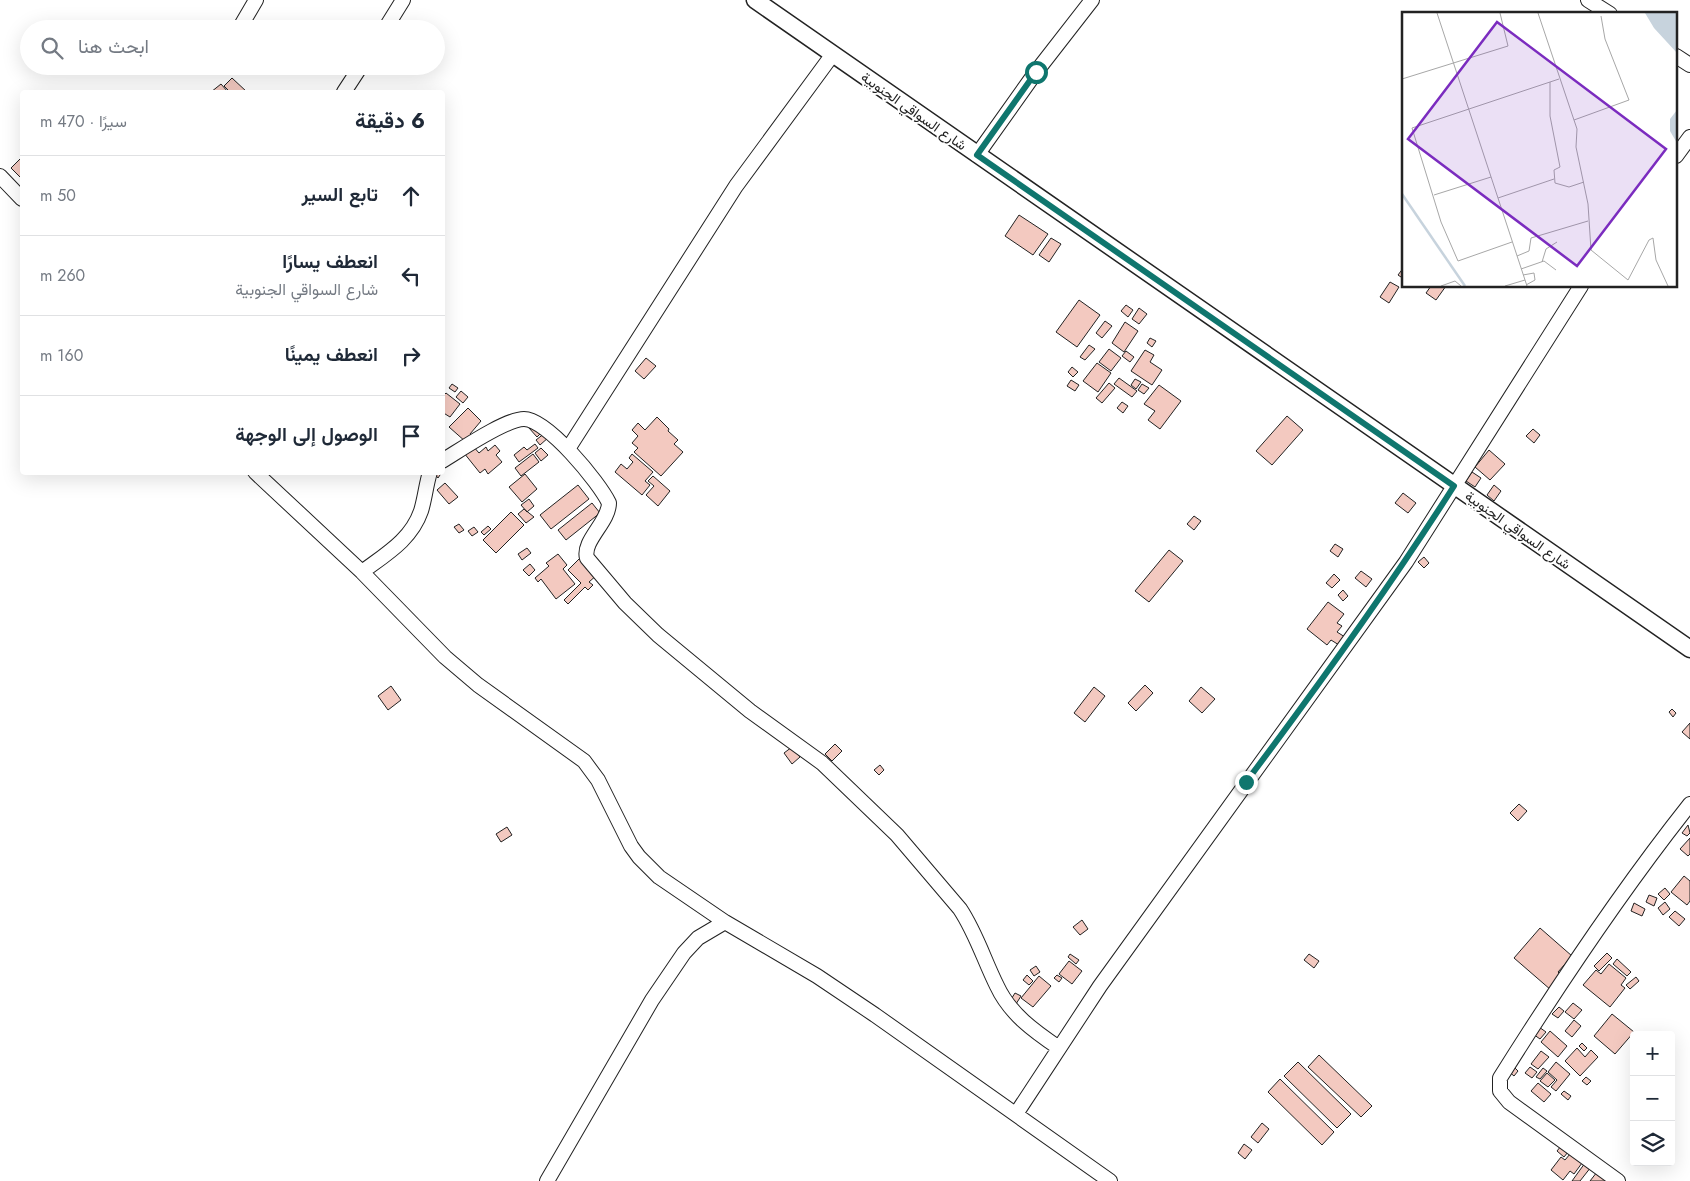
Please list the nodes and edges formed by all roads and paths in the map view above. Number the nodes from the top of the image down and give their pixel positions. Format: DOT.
graph roads {
  1 [pos="256,0"];
  2 [pos="404,0"];
  3 [pos="755,0"];
  4 [pos="1092,0"];
  5 [pos="1588,0"];
  6 [pos="1607,12"];
  7 [pos="244,20"];
  8 [pos="391,20"];
  9 [pos="833,54"];
  10 [pos="1678,57"];
  11 [pos="1690,65"];
  12 [pos="355,75"];
  13 [pos="345,90"];
  14 [pos="1690,138"];
  15 [pos="1678,153"];
  16 [pos="977,155"];
  17 [pos="0,176"];
  18 [pos="20,197"];
  19 [pos="1580,288"];
  20 [pos="568,450"];
  21 [pos="445,459"];
  22 [pos="258,475"];
  23 [pos="429,475"];
  24 [pos="1454,486"];
  25 [pos="362,572"];
  26 [pos="1690,649"];
  27 [pos="1690,804"];
  28 [pos="725,922"];
  29 [pos="1059,1048"];
  30 [pos="1016,1114"];
  31 [pos="547,1181"];
  32 [pos="1110,1181"];
  33 [pos="1618,1181"];
  1 -- 7 [label="street"];
  2 -- 8 [label="street"];
  3 -- 9 [label="street, شارع السواقي الجنوبية"];
  4 -- 16 [label="street"];
  5 -- 6 [label="street"];
  9 -- 16 [label="street, شارع السواقي الجنوبية"];
  9 -- 20 [label="street"];
  10 -- 11 [label="street"];
  12 -- 13 [label="street"];
  14 -- 15 [label="street"];
  16 -- 24 [label="street, شارع السواقي الجنوبية"];
  17 -- 18 [label="street"];
  19 -- 24 [label="street"];
  20 -- 21 [label="street"];
  20 -- 29 [label="street"];
  22 -- 25 [label="street"];
  23 -- 25 [label="street"];
  24 -- 26 [label="street, شارع السواقي الجنوبية"];
  24 -- 29 [label="street"];
  25 -- 28 [label="street"];
  27 -- 33 [label="street"];
  28 -- 30 [label="street"];
  28 -- 31 [label="street"];
  29 -- 30 [label="street"];
  30 -- 32 [label="street"];
}
